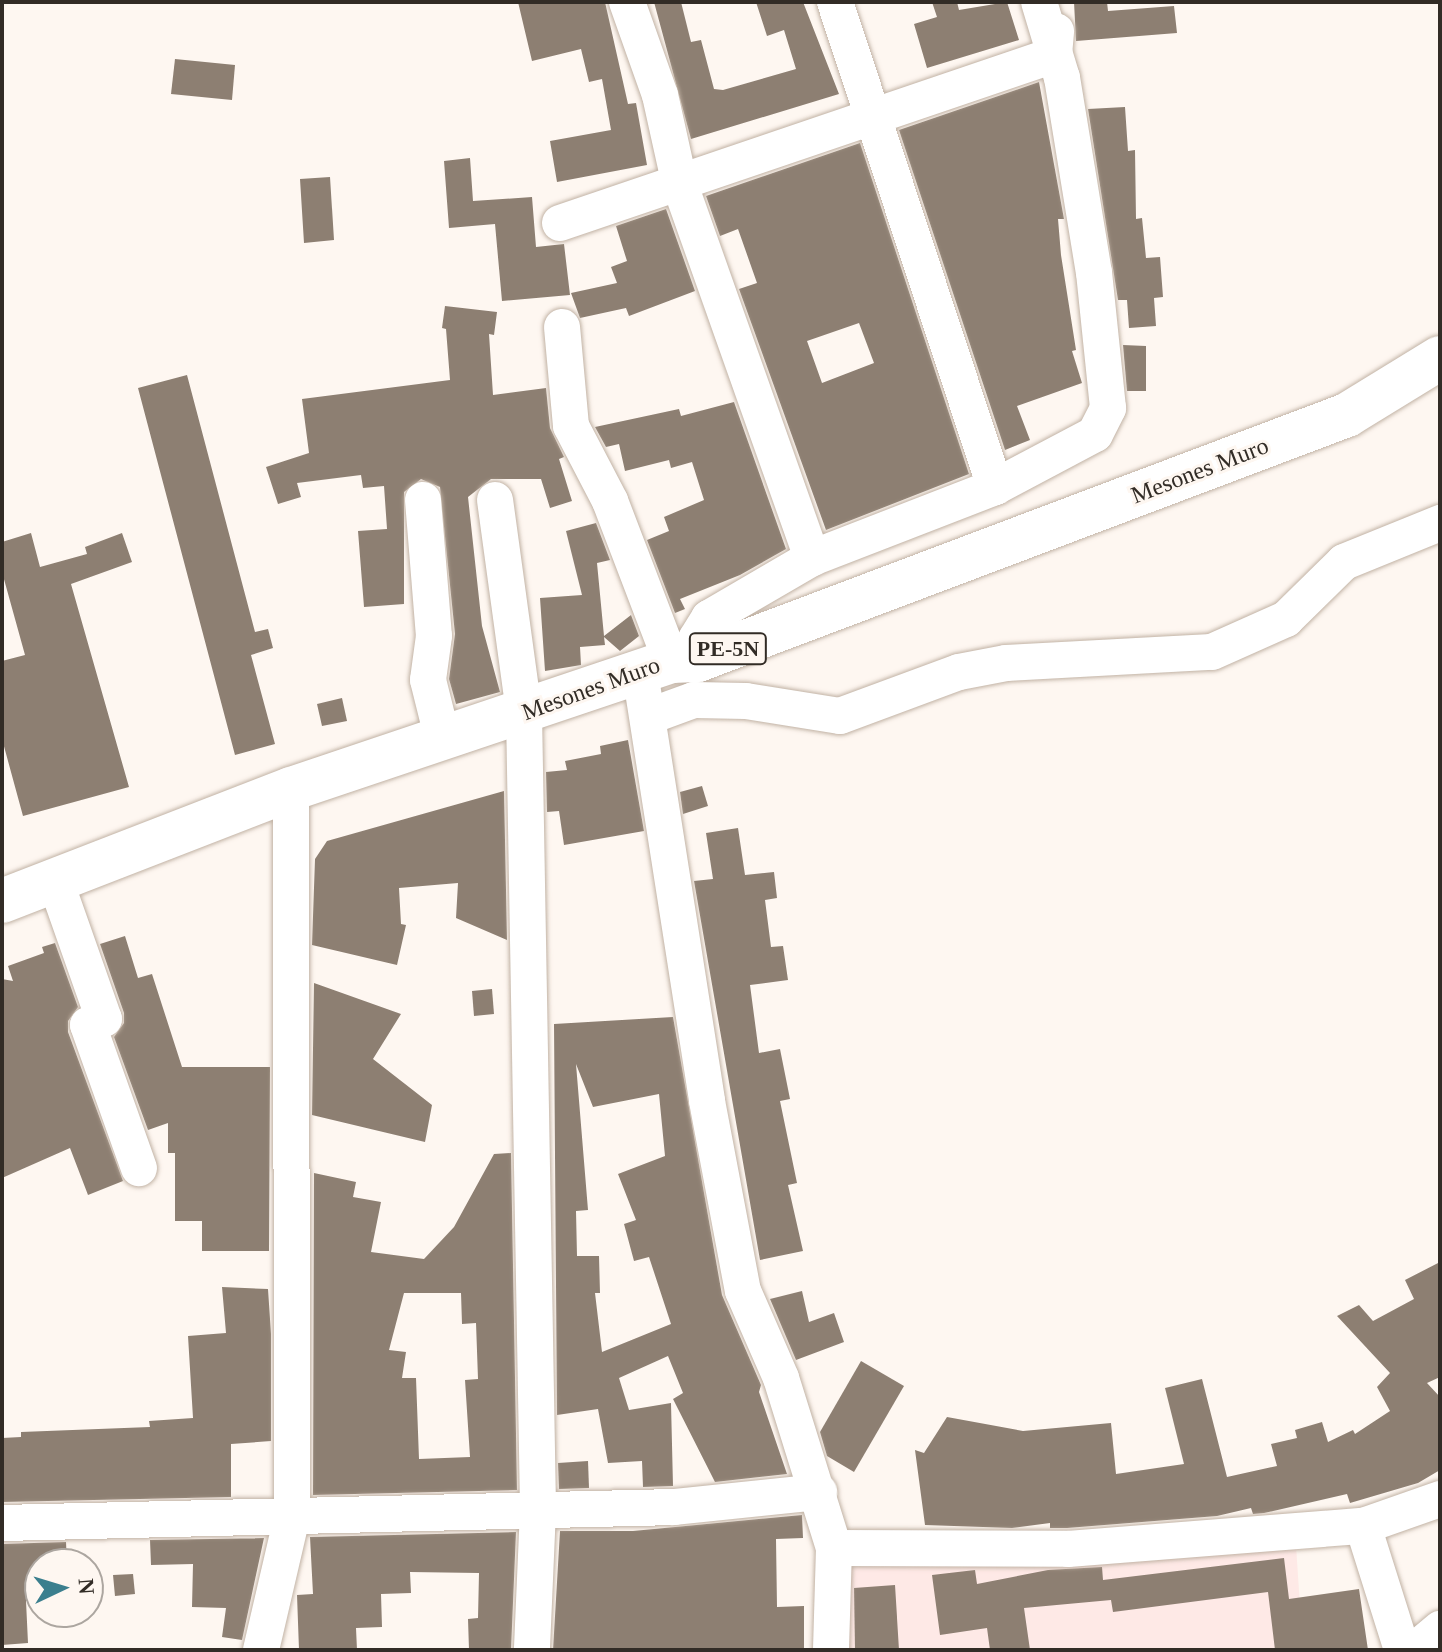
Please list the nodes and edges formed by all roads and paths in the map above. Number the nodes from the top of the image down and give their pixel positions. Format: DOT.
graph roads {
  1 [pos="835,2"];
  2 [pos="1039,2"];
  3 [pos="1059,2"];
  4 [pos="628,3"];
  5 [pos="1054,55"];
  6 [pos="874,116"];
  7 [pos="680,185"];
  8 [pos="560,223"];
  9 [pos="562,327"];
  10 [pos="1440,358"];
  11 [pos="995,487"];
  12 [pos="423,500"];
  13 [pos="495,500"];
  14 [pos="1440,523"];
  15 [pos="812,558"];
  16 [pos="670,664"];
  17 [pos="524,713"];
  18 [pos="650,716"];
  19 [pos="443,740"];
  20 [pos="291,789"];
  21 [pos="55,880"];
  22 [pos="2,901"];
  23 [pos="139,1168"];
  24 [pos="819,1492"];
  25 [pos="1440,1499"];
  26 [pos="538,1510"];
  27 [pos="292,1517"];
  28 [pos="2,1523"];
  29 [pos="1363,1526"];
  30 [pos="834,1548"];
  31 [pos="1440,1629"];
  32 [pos="261,1650"];
  33 [pos="532,1650"];
  34 [pos="831,1650"];
  35 [pos="1402,1650"];
  36 [pos="1415,1650"];
  1 -- 6 [label="street"];
  2 -- 5 [label="street"];
  3 -- 5 [label="street"];
  4 -- 7 [label="street"];
  5 -- 6 [label="street"];
  5 -- 11 [label="street"];
  6 -- 7 [label="street"];
  6 -- 11 [label="street"];
  7 -- 8 [label="street"];
  7 -- 15 [label="street"];
  9 -- 16 [label="street"];
  10 -- 16 [label="highway, Mesones Muro / PE-5N"];
  11 -- 15 [label="street"];
  12 -- 19 [label="street"];
  13 -- 17 [label="street"];
  14 -- 18 [label="street"];
  15 -- 16 [label="street"];
  16 -- 17 [label="highway, Mesones Muro / PE-5N"];
  16 -- 18 [label="street"];
  17 -- 19 [label="highway, Mesones Muro / PE-5N"];
  17 -- 26 [label="street"];
  18 -- 24 [label="street"];
  19 -- 20 [label="highway, Mesones Muro / PE-5N"];
  20 -- 21 [label="highway, Mesones Muro / PE-5N"];
  20 -- 27 [label="street"];
  21 -- 22 [label="highway, Mesones Muro / PE-5N"];
  21 -- 23 [label="street"];
  24 -- 26 [label="street"];
  24 -- 30 [label="street"];
  25 -- 29 [label="street"];
  26 -- 27 [label="street"];
  26 -- 33 [label="street"];
  27 -- 28 [label="street"];
  27 -- 32 [label="street"];
  29 -- 30 [label="street"];
  29 -- 35 [label="street"];
  30 -- 34 [label="street"];
  31 -- 36 [label="street"];
}
